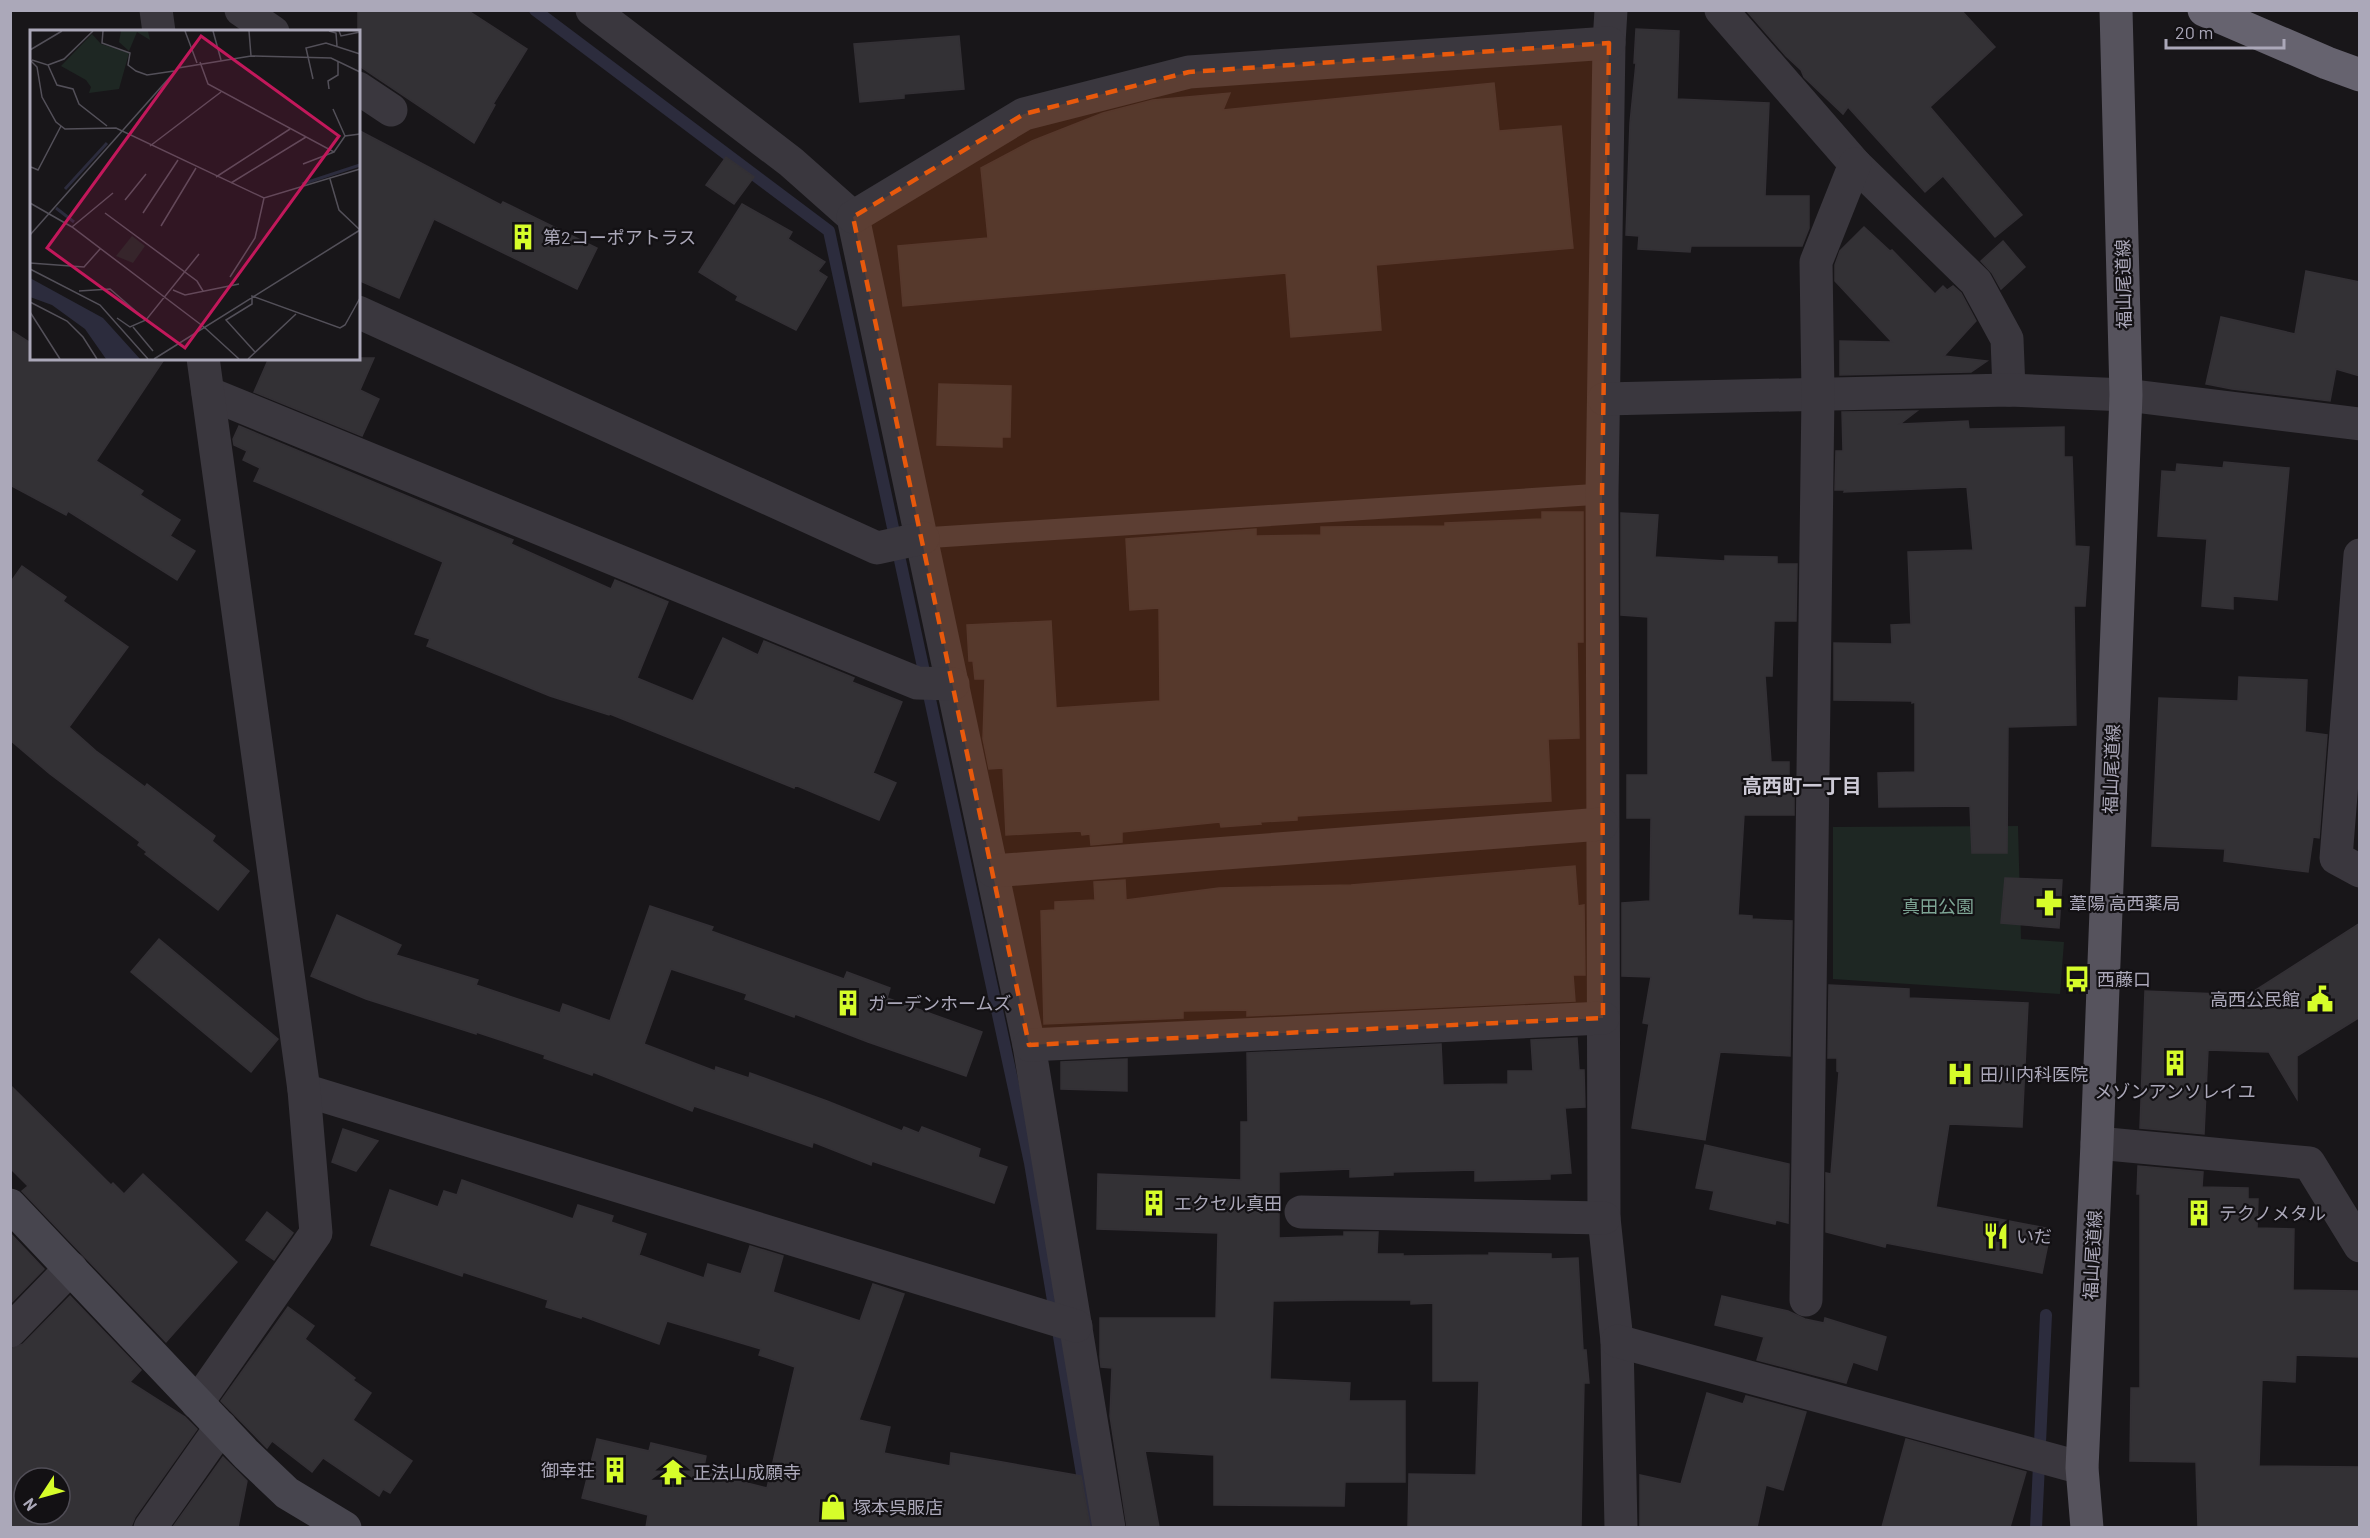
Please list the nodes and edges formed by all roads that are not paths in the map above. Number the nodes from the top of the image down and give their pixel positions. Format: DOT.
graph roads {
  1 [pos="156,10"];
  2 [pos="241,10"];
  3 [pos="592,10"];
  4 [pos="1611,10"];
  5 [pos="1722,10"];
  6 [pos="2116,10"];
  7 [pos="2204,10"];
  8 [pos="159,30"];
  9 [pos="270,30"];
  10 [pos="1609,44"];
  11 [pos="2360,75"];
  12 [pos="360,89"];
  13 [pos="391,110"];
  14 [pos="1855,164"];
  15 [pos="853,217"];
  16 [pos="360,313"];
  17 [pos="203,360"];
  18 [pos="2009,390"];
  19 [pos="208,393"];
  20 [pos="1818,394"];
  21 [pos="2126,395"];
  22 [pos="1604,399"];
  23 [pos="2360,424"];
  24 [pos="1602,494"];
  25 [pos="923,538"];
  26 [pos="2360,555"];
  27 [pos="953,684"];
  28 [pos="1602,824"];
  29 [pos="993,871"];
  30 [pos="2360,871"];
  31 [pos="1603,1018"];
  32 [pos="1029,1045"];
  33 [pos="304,1090"];
  34 [pos="2097,1143"];
  35 [pos="10,1204"];
  36 [pos="1301,1212"];
  37 [pos="1605,1218"];
  38 [pos="2360,1246"];
  39 [pos="71,1268"];
  40 [pos="1806,1300"];
  41 [pos="1076,1326"];
  42 [pos="10,1331"];
  43 [pos="1617,1341"];
  44 [pos="197,1403"];
  45 [pos="221,1427"];
  46 [pos="2082,1468"];
  47 [pos="150,1527"];
  48 [pos="345,1527"];
  49 [pos="1109,1527"];
  50 [pos="1621,1527"];
  51 [pos="2087,1527"];
  1 -- 8 [label="street"];
  2 -- 9 [label="street"];
  3 -- 15 [label="street"];
  4 -- 10 [label="street"];
  5 -- 14 [label="street"];
  6 -- 21 [label="main road, 福山尾道線"];
  7 -- 11 [label="highway"];
  10 -- 15 [label="street"];
  10 -- 22 [label="street"];
  12 -- 13 [label="street"];
  14 -- 18 [label="street"];
  14 -- 20 [label="street"];
  15 -- 25 [label="street"];
  16 -- 25 [label="street"];
  17 -- 19 [label="street"];
  18 -- 20 [label="street"];
  18 -- 21 [label="street"];
  19 -- 27 [label="street"];
  19 -- 33 [label="street"];
  20 -- 22 [label="street"];
  20 -- 40 [label="street"];
  21 -- 23 [label="street"];
  21 -- 34 [label="main road, 福山尾道線"];
  22 -- 24 [label="street"];
  24 -- 25 [label="lane"];
  24 -- 28 [label="street"];
  25 -- 27 [label="street"];
  26 -- 30 [label="street"];
  27 -- 29 [label="street"];
  28 -- 29 [label="street"];
  28 -- 31 [label="street"];
  29 -- 32 [label="street"];
  31 -- 32 [label="street"];
  31 -- 37 [label="street"];
  32 -- 41 [label="street"];
  33 -- 41 [label="street"];
  33 -- 44 [label="street"];
  34 -- 38 [label="street"];
  34 -- 46 [label="main road, 福山尾道線"];
  35 -- 39 [label="street"];
  36 -- 37 [label="street"];
  37 -- 43 [label="street"];
  39 -- 42 [label="street"];
  39 -- 44 [label="street"];
  41 -- 49 [label="street"];
  43 -- 46 [label="street"];
  43 -- 50 [label="street"];
  44 -- 45 [label="street"];
  45 -- 47 [label="street"];
  45 -- 48 [label="street"];
  46 -- 51 [label="main road, 福山尾道線"];
}
